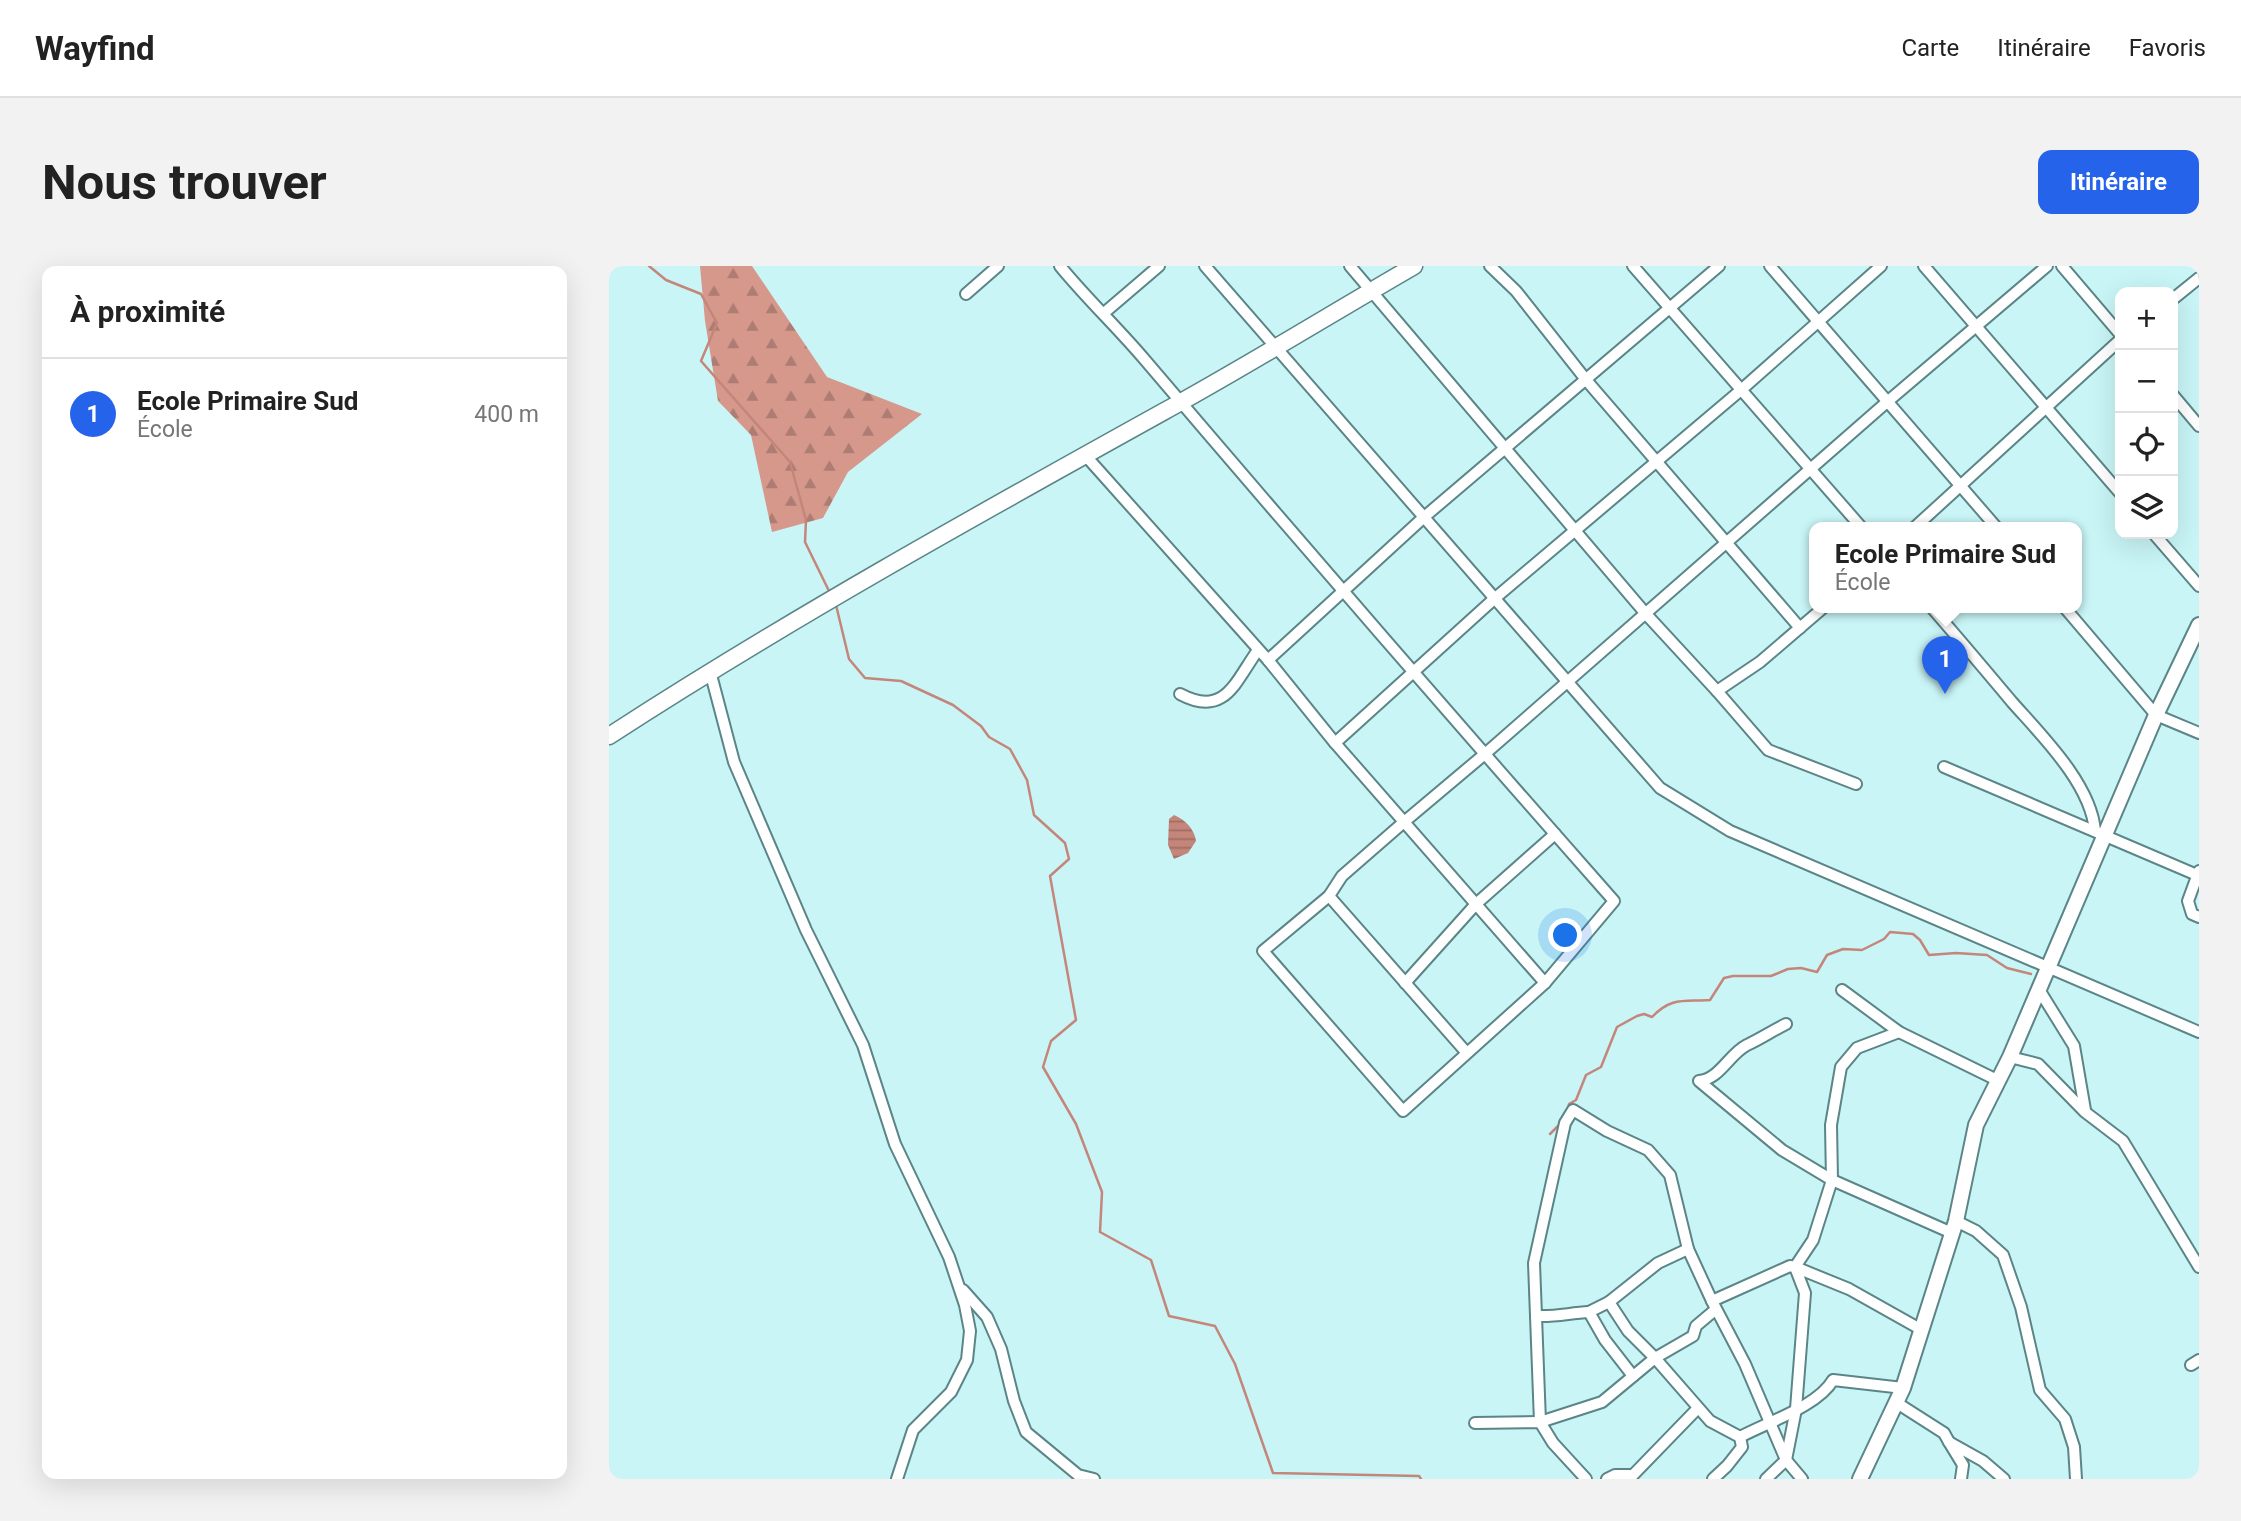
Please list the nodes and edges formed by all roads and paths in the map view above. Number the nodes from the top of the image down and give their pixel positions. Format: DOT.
graph roads {
  1 [pos="998,266"];
  2 [pos="1060,266"];
  3 [pos="1159,266"];
  4 [pos="1205,266"];
  5 [pos="1350,266"];
  6 [pos="1414,266"];
  7 [pos="1490,266"];
  8 [pos="1633,266"];
  9 [pos="1719,266"];
  10 [pos="1770,266"];
  11 [pos="1881,266"];
  12 [pos="1924,266"];
  13 [pos="2047,266"];
  14 [pos="2062,266"];
  15 [pos="2199,278"];
  16 [pos="1371,290"];
  17 [pos="965,294"];
  18 [pos="2178,295"];
  19 [pos="1669,308"];
  20 [pos="1104,313"];
  21 [pos="1819,322"];
  22 [pos="1977,326"];
  23 [pos="2115,328"];
  24 [pos="2115,346"];
  25 [pos="1275,349"];
  26 [pos="1587,381"];
  27 [pos="1741,390"];
  28 [pos="2178,401"];
  29 [pos="1180,402"];
  30 [pos="1887,402"];
  31 [pos="2047,407"];
  32 [pos="2199,426"];
  33 [pos="1506,450"];
  34 [pos="1085,454"];
  35 [pos="1657,462"];
  36 [pos="1811,468"];
  37 [pos="1961,484"];
  38 [pos="2115,487"];
  39 [pos="1423,518"];
  40 [pos="1857,522"];
  41 [pos="1920,522"];
  42 [pos="1992,522"];
  43 [pos="1576,531"];
  44 [pos="2158,539"];
  45 [pos="1725,542"];
  46 [pos="2199,586"];
  47 [pos="1342,591"];
  48 [pos="1494,599"];
  49 [pos="1817,613"];
  50 [pos="1936,613"];
  51 [pos="2069,613"];
  52 [pos="1646,614"];
  53 [pos="2199,625"];
  54 [pos="1800,628"];
  55 [pos="1258,650"];
  56 [pos="1268,660"];
  57 [pos="710,671"];
  58 [pos="1413,671"];
  59 [pos="1566,681"];
  60 [pos="1717,691"];
  61 [pos="1180,694"];
  62 [pos="2156,715"];
  63 [pos="2199,733"];
  64 [pos="609,737"];
  65 [pos="1335,743"];
  66 [pos="1486,753"];
  67 [pos="1944,767"];
  68 [pos="1856,784"];
  69 [pos="1404,822"];
  70 [pos="2099,833"];
  71 [pos="1555,834"];
  72 [pos="2198,872"];
  73 [pos="1329,896"];
  74 [pos="1476,904"];
  75 [pos="2199,918"];
  76 [pos="2047,967"];
  77 [pos="1405,983"];
  78 [pos="1545,983"];
  79 [pos="2038,988"];
  80 [pos="1842,990"];
  81 [pos="1786,1024"];
  82 [pos="1899,1032"];
  83 [pos="2199,1032"];
  84 [pos="1466,1052"];
  85 [pos="2010,1057"];
  86 [pos="1997,1080"];
  87 [pos="2085,1112"];
  88 [pos="1832,1180"];
  89 [pos="1954,1227"];
  90 [pos="1688,1249"];
  91 [pos="1795,1267"];
  92 [pos="2199,1267"];
  93 [pos="961,1288"];
  94 [pos="1609,1302"];
  95 [pos="1713,1305"];
  96 [pos="1589,1312"];
  97 [pos="1536,1316"];
  98 [pos="1922,1330"];
  99 [pos="1655,1358"];
  100 [pos="1633,1376"];
  101 [pos="1903,1388"];
  102 [pos="1897,1403"];
  103 [pos="1698,1408"];
  104 [pos="1796,1409"];
  105 [pos="1769,1421"];
  106 [pos="1540,1422"];
  107 [pos="1475,1423"];
  108 [pos="1740,1437"];
  109 [pos="1949,1442"];
  110 [pos="1786,1460"];
  111 [pos="897,1479"];
  112 [pos="1094,1479"];
  113 [pos="1586,1479"];
  114 [pos="1607,1479"];
  115 [pos="1713,1479"];
  116 [pos="1766,1479"];
  117 [pos="1802,1479"];
  118 [pos="1860,1479"];
  119 [pos="1961,1479"];
  120 [pos="2004,1479"];
  121 [pos="2076,1479"];
  1 -- 17 [label="street"];
  2 -- 20 [label="street"];
  3 -- 20 [label="street"];
  4 -- 25 [label="street"];
  5 -- 16 [label="street"];
  6 -- 16 [label="highway"];
  7 -- 26 [label="street"];
  8 -- 19 [label="street"];
  9 -- 19 [label="street"];
  10 -- 21 [label="street"];
  11 -- 21 [label="street"];
  12 -- 22 [label="street"];
  13 -- 22 [label="street"];
  14 -- 23 [label="street"];
  15 -- 18 [label="street"];
  16 -- 25 [label="highway"];
  16 -- 33 [label="street"];
  19 -- 26 [label="street"];
  19 -- 27 [label="street"];
  20 -- 29 [label="street"];
  21 -- 27 [label="street"];
  21 -- 30 [label="street"];
  22 -- 30 [label="street"];
  22 -- 31 [label="street"];
  24 -- 31 [label="street"];
  25 -- 29 [label="highway"];
  25 -- 39 [label="street"];
  26 -- 33 [label="street"];
  26 -- 35 [label="street"];
  27 -- 35 [label="street"];
  27 -- 36 [label="street"];
  28 -- 32 [label="street"];
  29 -- 34 [label="highway"];
  29 -- 47 [label="street"];
  30 -- 36 [label="street"];
  30 -- 37 [label="street"];
  31 -- 37 [label="street"];
  31 -- 38 [label="street"];
  33 -- 39 [label="street"];
  33 -- 43 [label="street"];
  34 -- 55 [label="street"];
  34 -- 57 [label="highway"];
  35 -- 43 [label="street"];
  35 -- 45 [label="street"];
  36 -- 40 [label="street"];
  36 -- 45 [label="street"];
  37 -- 41 [label="street"];
  37 -- 42 [label="street"];
  39 -- 47 [label="street"];
  39 -- 48 [label="street"];
  43 -- 48 [label="street"];
  43 -- 52 [label="street"];
  44 -- 46 [label="street"];
  45 -- 52 [label="street"];
  45 -- 54 [label="street"];
  47 -- 56 [label="street"];
  47 -- 58 [label="street"];
  48 -- 58 [label="street"];
  48 -- 59 [label="street"];
  49 -- 54 [label="street"];
  50 -- 70 [label="street"];
  51 -- 62 [label="street"];
  52 -- 59 [label="street"];
  52 -- 60 [label="street"];
  53 -- 62 [label="main road"];
  54 -- 60 [label="street"];
  55 -- 56 [label="street"];
  55 -- 61 [label="street"];
  56 -- 65 [label="street"];
  57 -- 64 [label="highway"];
  57 -- 93 [label="street"];
  58 -- 65 [label="street"];
  58 -- 66 [label="street"];
  59 -- 66 [label="street"];
  59 -- 76 [label="street"];
  60 -- 68 [label="street"];
  62 -- 63 [label="street"];
  62 -- 70 [label="main road"];
  65 -- 69 [label="street"];
  66 -- 69 [label="street"];
  66 -- 71 [label="street"];
  67 -- 70 [label="street"];
  69 -- 73 [label="street"];
  69 -- 74 [label="street"];
  70 -- 72 [label="street"];
  70 -- 76 [label="main road"];
  71 -- 74 [label="street"];
  71 -- 78 [label="street"];
  72 -- 75 [label="street"];
  73 -- 77 [label="street"];
  73 -- 84 [label="street"];
  74 -- 77 [label="street"];
  74 -- 78 [label="street"];
  76 -- 79 [label="main road"];
  76 -- 83 [label="street"];
  77 -- 84 [label="street"];
  78 -- 84 [label="street"];
  79 -- 85 [label="main road"];
  79 -- 87 [label="street"];
  80 -- 82 [label="street"];
  81 -- 88 [label="street"];
  82 -- 86 [label="street"];
  82 -- 88 [label="street"];
  85 -- 86 [label="main road"];
  85 -- 87 [label="street"];
  86 -- 89 [label="main road"];
  87 -- 92 [label="street"];
  88 -- 89 [label="street"];
  88 -- 91 [label="street"];
  89 -- 98 [label="main road"];
  89 -- 121 [label="street"];
  90 -- 94 [label="street"];
  90 -- 95 [label="street"];
  90 -- 97 [label="street"];
  91 -- 95 [label="street"];
  91 -- 98 [label="street"];
  91 -- 104 [label="street"];
  93 -- 111 [label="street"];
  93 -- 112 [label="street"];
  94 -- 96 [label="street"];
  94 -- 99 [label="street"];
  95 -- 99 [label="street"];
  95 -- 105 [label="street"];
  96 -- 97 [label="street"];
  96 -- 100 [label="street"];
  97 -- 106 [label="street"];
  98 -- 101 [label="main road"];
  99 -- 100 [label="street"];
  99 -- 103 [label="street"];
  100 -- 106 [label="street"];
  101 -- 102 [label="main road"];
  101 -- 104 [label="street"];
  102 -- 109 [label="street"];
  102 -- 118 [label="main road"];
  103 -- 108 [label="street"];
  103 -- 114 [label="street"];
  104 -- 105 [label="street"];
  104 -- 110 [label="street"];
  105 -- 108 [label="street"];
  105 -- 110 [label="street"];
  106 -- 107 [label="street"];
  106 -- 113 [label="street"];
  108 -- 115 [label="street"];
  109 -- 119 [label="street"];
  109 -- 120 [label="street"];
  110 -- 116 [label="street"];
  110 -- 117 [label="street"];
}
